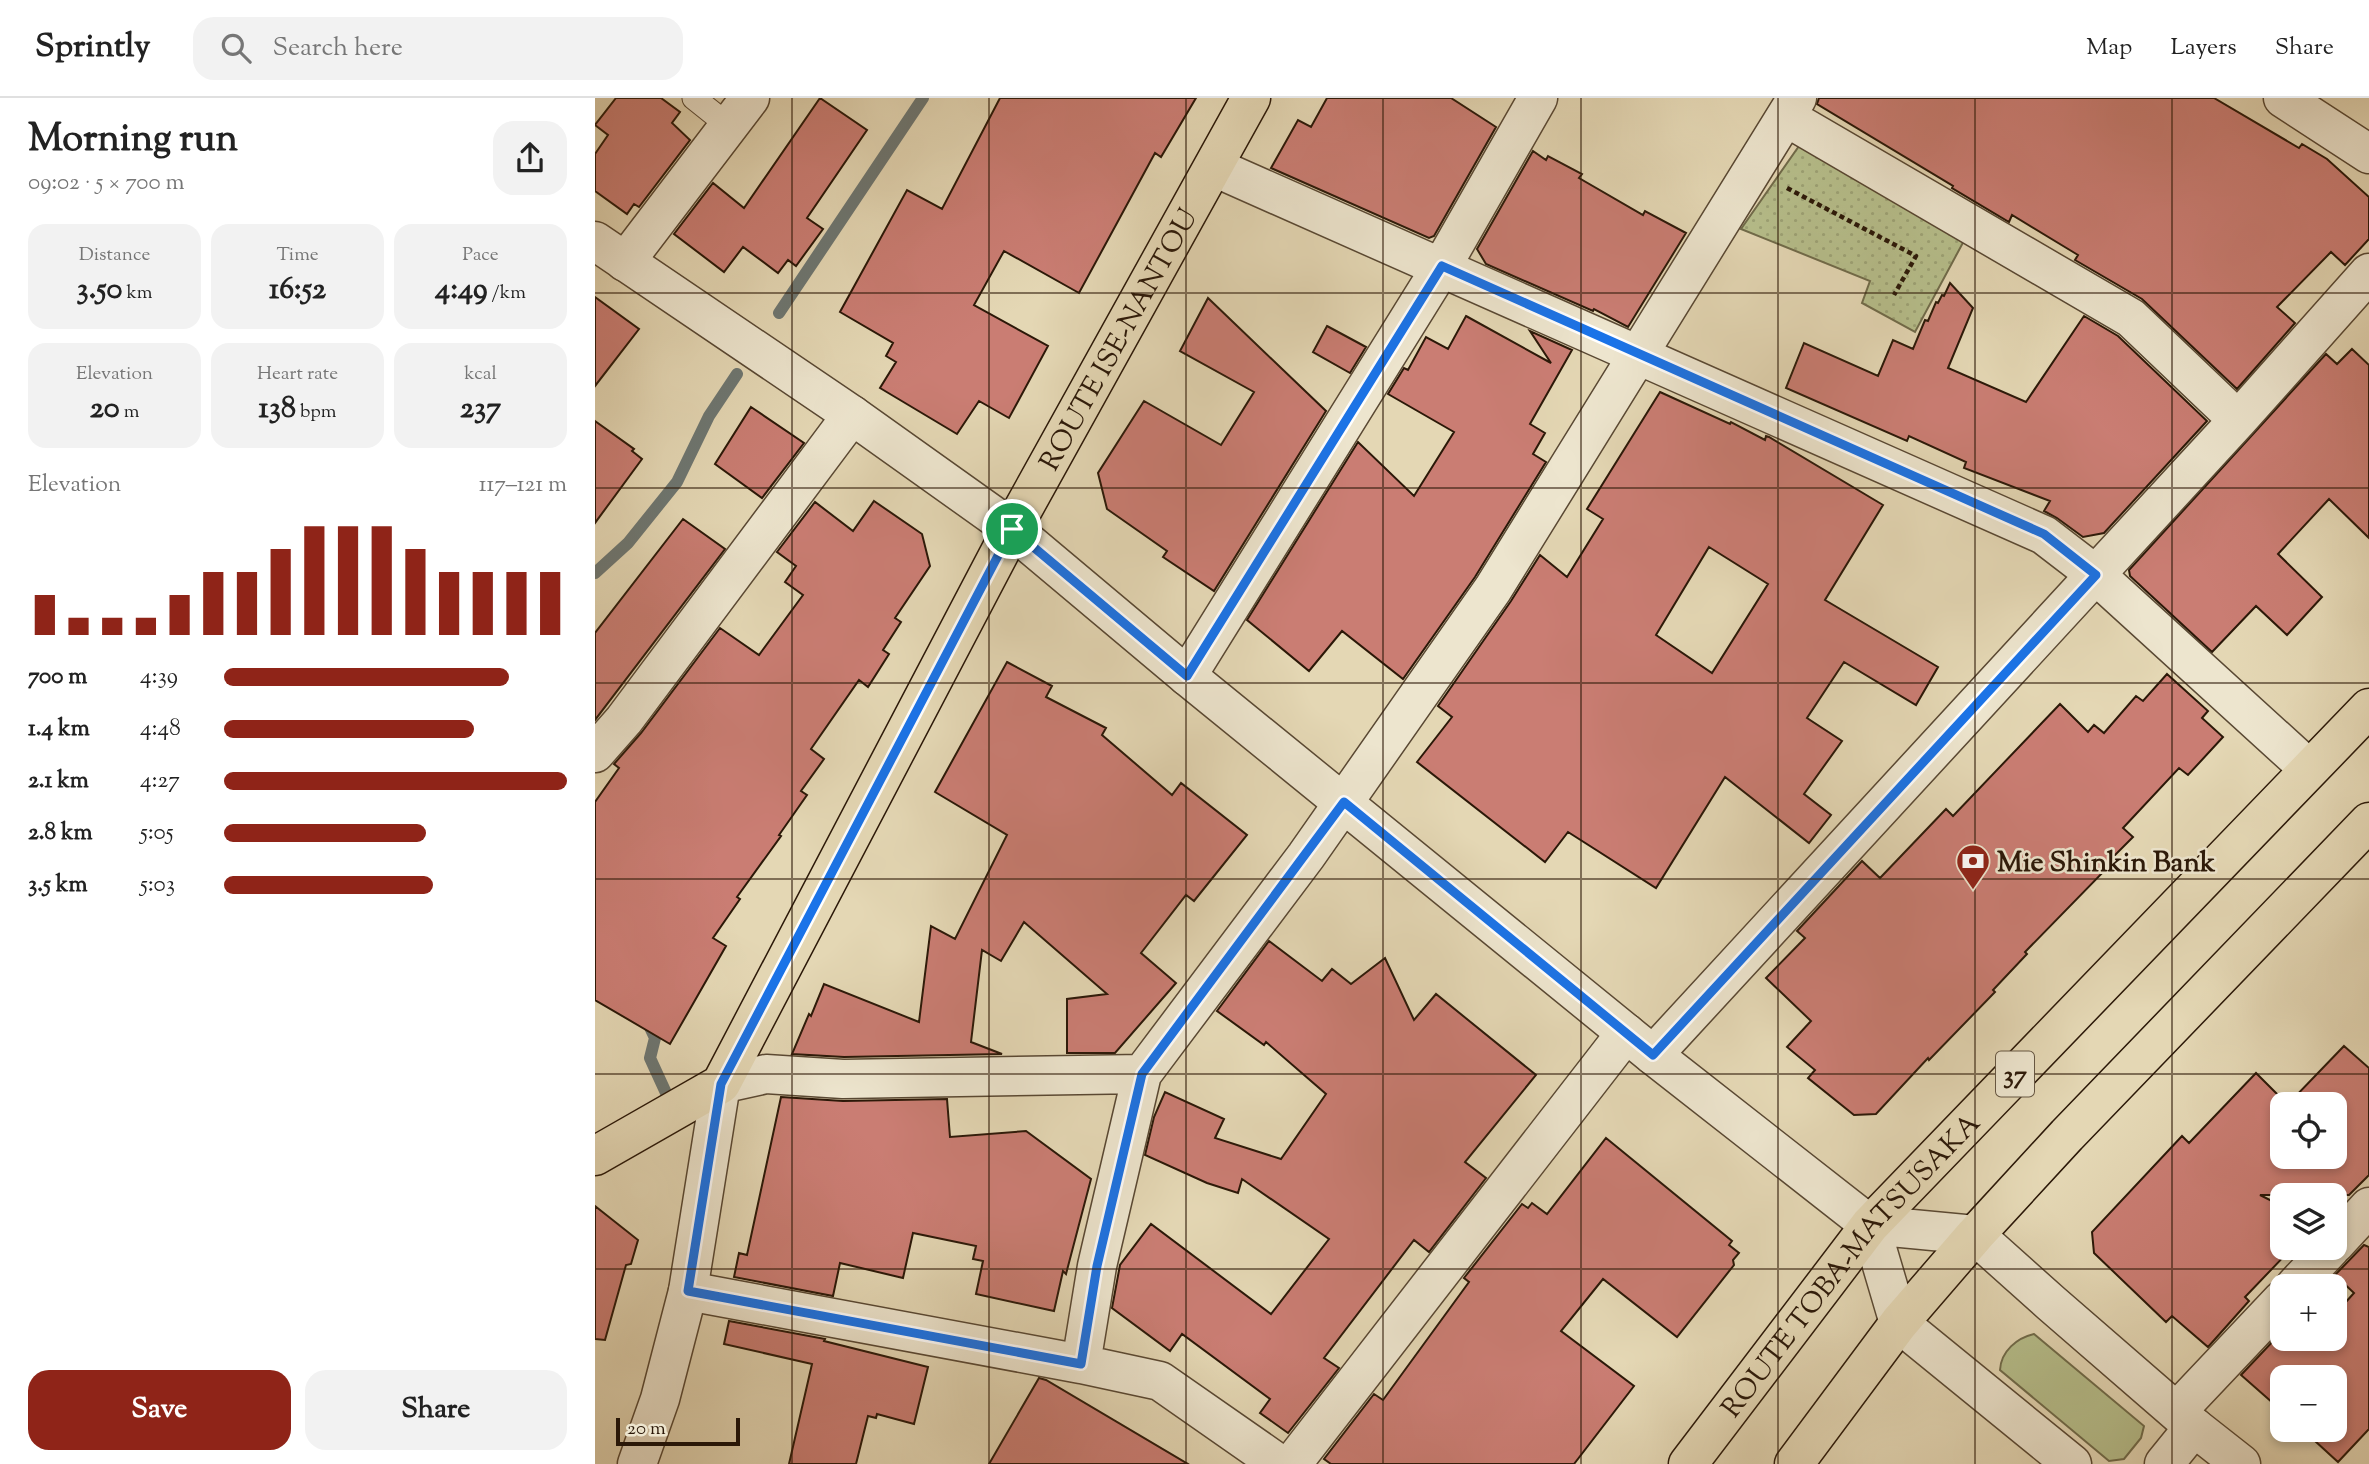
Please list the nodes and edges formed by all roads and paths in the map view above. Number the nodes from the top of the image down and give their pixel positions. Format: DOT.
graph roads {
  1 [pos="694,98"];
  2 [pos="1251,98"];
  3 [pos="1538,98"];
  4 [pos="2283,98"];
  5 [pos="1791,108"];
  6 [pos="739,112"];
  7 [pos="2369,154"];
  8 [pos="1214,167"];
  9 [pos="1753,170"];
  10 [pos="610,251"];
  11 [pos="1442,266"];
  12 [pos="2369,272"];
  13 [pos="1894,295"];
  14 [pos="1639,354"];
  15 [pos="852,415"];
  16 [pos="2238,421"];
  17 [pos="1012,529"];
  18 [pos="2096,575"];
  19 [pos="1187,676"];
  20 [pos="2369,708"];
  21 [pos="595,753"];
  22 [pos="2309,769"];
  23 [pos="1344,802"];
  24 [pos="2369,822"];
  25 [pos="1640,1044"];
  26 [pos="1142,1074"];
  27 [pos="721,1084"];
  28 [pos="595,1156"];
  29 [pos="2369,1207"];
  30 [pos="1870,1225"];
  31 [pos="2347,1231"];
  32 [pos="1975,1235"];
  33 [pos="2320,1260"];
  34 [pos="2306,1274"];
  35 [pos="688,1291"];
  36 [pos="2270,1315"];
  37 [pos="1899,1323"];
  38 [pos="1081,1364"];
  39 [pos="2185,1419"];
  40 [pos="637,1464"];
  41 [pos="1279,1464"];
  42 [pos="1292,1464"];
  43 [pos="1688,1464"];
  44 [pos="1794,1464"];
  45 [pos="2072,1464"];
  46 [pos="2164,1464"];
  47 [pos="2241,1464"];
  1 -- 6 [label="lane"];
  2 -- 8 [label="main road, ROUTE ISE-NANTOU"];
  3 -- 11 [label="street"];
  4 -- 7 [label="street"];
  5 -- 9 [label="street"];
  5 -- 16 [label="street"];
  6 -- 10 [label="street"];
  8 -- 11 [label="street"];
  8 -- 17 [label="main road, ROUTE ISE-NANTOU"];
  9 -- 13 [label="path"];
  9 -- 14 [label="street"];
  10 -- 15 [label="street"];
  11 -- 14 [label="street"];
  11 -- 19 [label="street"];
  12 -- 16 [label="street"];
  14 -- 18 [label="street"];
  14 -- 23 [label="street"];
  15 -- 17 [label="street"];
  15 -- 21 [label="street"];
  16 -- 18 [label="street"];
  17 -- 19 [label="street"];
  17 -- 27 [label="main road, ROUTE ISE-NANTOU"];
  18 -- 22 [label="street"];
  18 -- 25 [label="street"];
  19 -- 23 [label="street"];
  20 -- 22 [label="main road, ROUTE TOBA-MATSUSAKA / 37"];
  22 -- 30 [label="main road, ROUTE TOBA-MATSUSAKA / 37"];
  23 -- 25 [label="street"];
  23 -- 26 [label="street"];
  24 -- 32 [label="main road"];
  25 -- 30 [label="street"];
  25 -- 42 [label="street"];
  26 -- 27 [label="street"];
  26 -- 38 [label="street"];
  27 -- 28 [label="main road"];
  27 -- 35 [label="street"];
  29 -- 31 [label="street"];
  30 -- 32 [label="street"];
  30 -- 37 [label="street"];
  30 -- 43 [label="main road, ROUTE TOBA-MATSUSAKA / 37"];
  32 -- 37 [label="main road"];
  32 -- 39 [label="street"];
  33 -- 34 [label="street"];
  35 -- 38 [label="street"];
  35 -- 40 [label="street"];
  36 -- 39 [label="street"];
  37 -- 44 [label="main road"];
  37 -- 45 [label="street"];
  38 -- 41 [label="street"];
  39 -- 46 [label="street"];
  39 -- 47 [label="street"];
}
